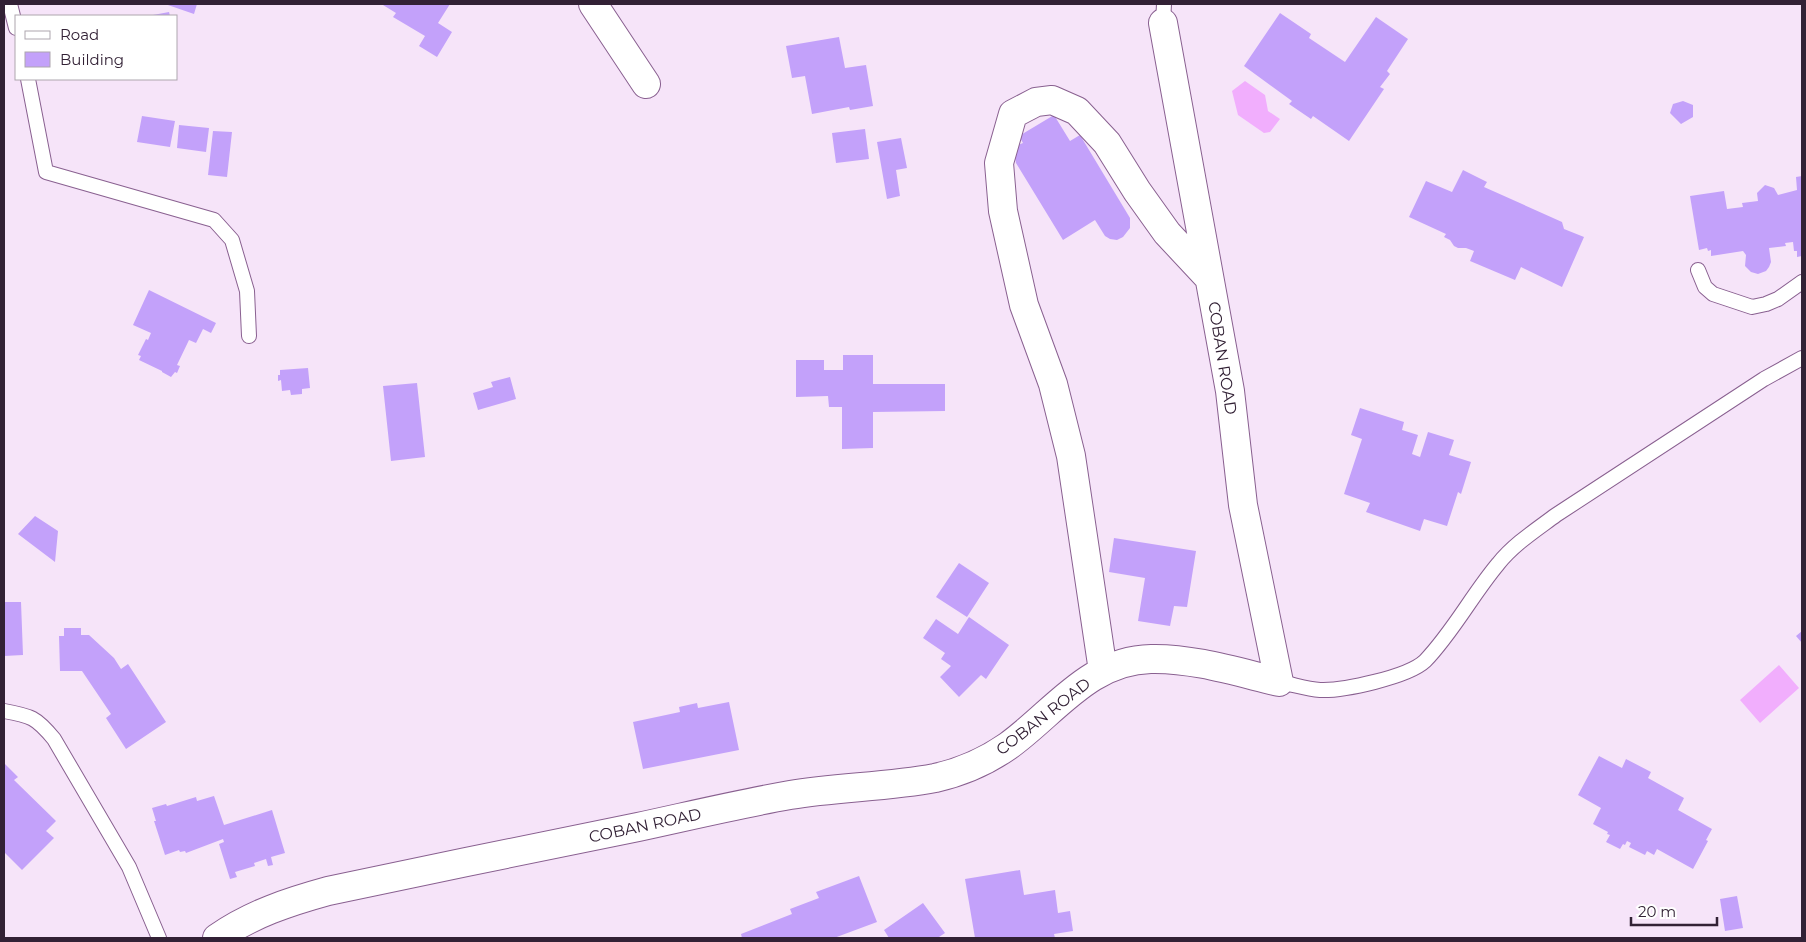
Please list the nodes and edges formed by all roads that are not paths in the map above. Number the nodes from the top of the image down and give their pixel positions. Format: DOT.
graph roads {
  1 [pos="10,4"];
  2 [pos="593,4"];
  3 [pos="1163,13"];
  4 [pos="15,24"];
  5 [pos="28,80"];
  6 [pos="646,84"];
  7 [pos="1698,270"];
  8 [pos="1209,278"];
  9 [pos="1802,282"];
  10 [pos="249,336"];
  11 [pos="1802,358"];
  12 [pos="1103,671"];
  13 [pos="1279,682"];
  14 [pos="4,711"];
  15 [pos="159,938"];
  16 [pos="217,938"];
  1 -- 4 [label="lane"];
  2 -- 6 [label="street"];
  3 -- 8 [label="street, COBAN ROAD"];
  5 -- 10 [label="lane"];
  7 -- 9 [label="lane"];
  8 -- 12 [label="street"];
  8 -- 13 [label="street, COBAN ROAD"];
  11 -- 13 [label="lane"];
  12 -- 13 [label="street, COBAN ROAD"];
  12 -- 16 [label="street, COBAN ROAD"];
  14 -- 15 [label="lane"];
}
